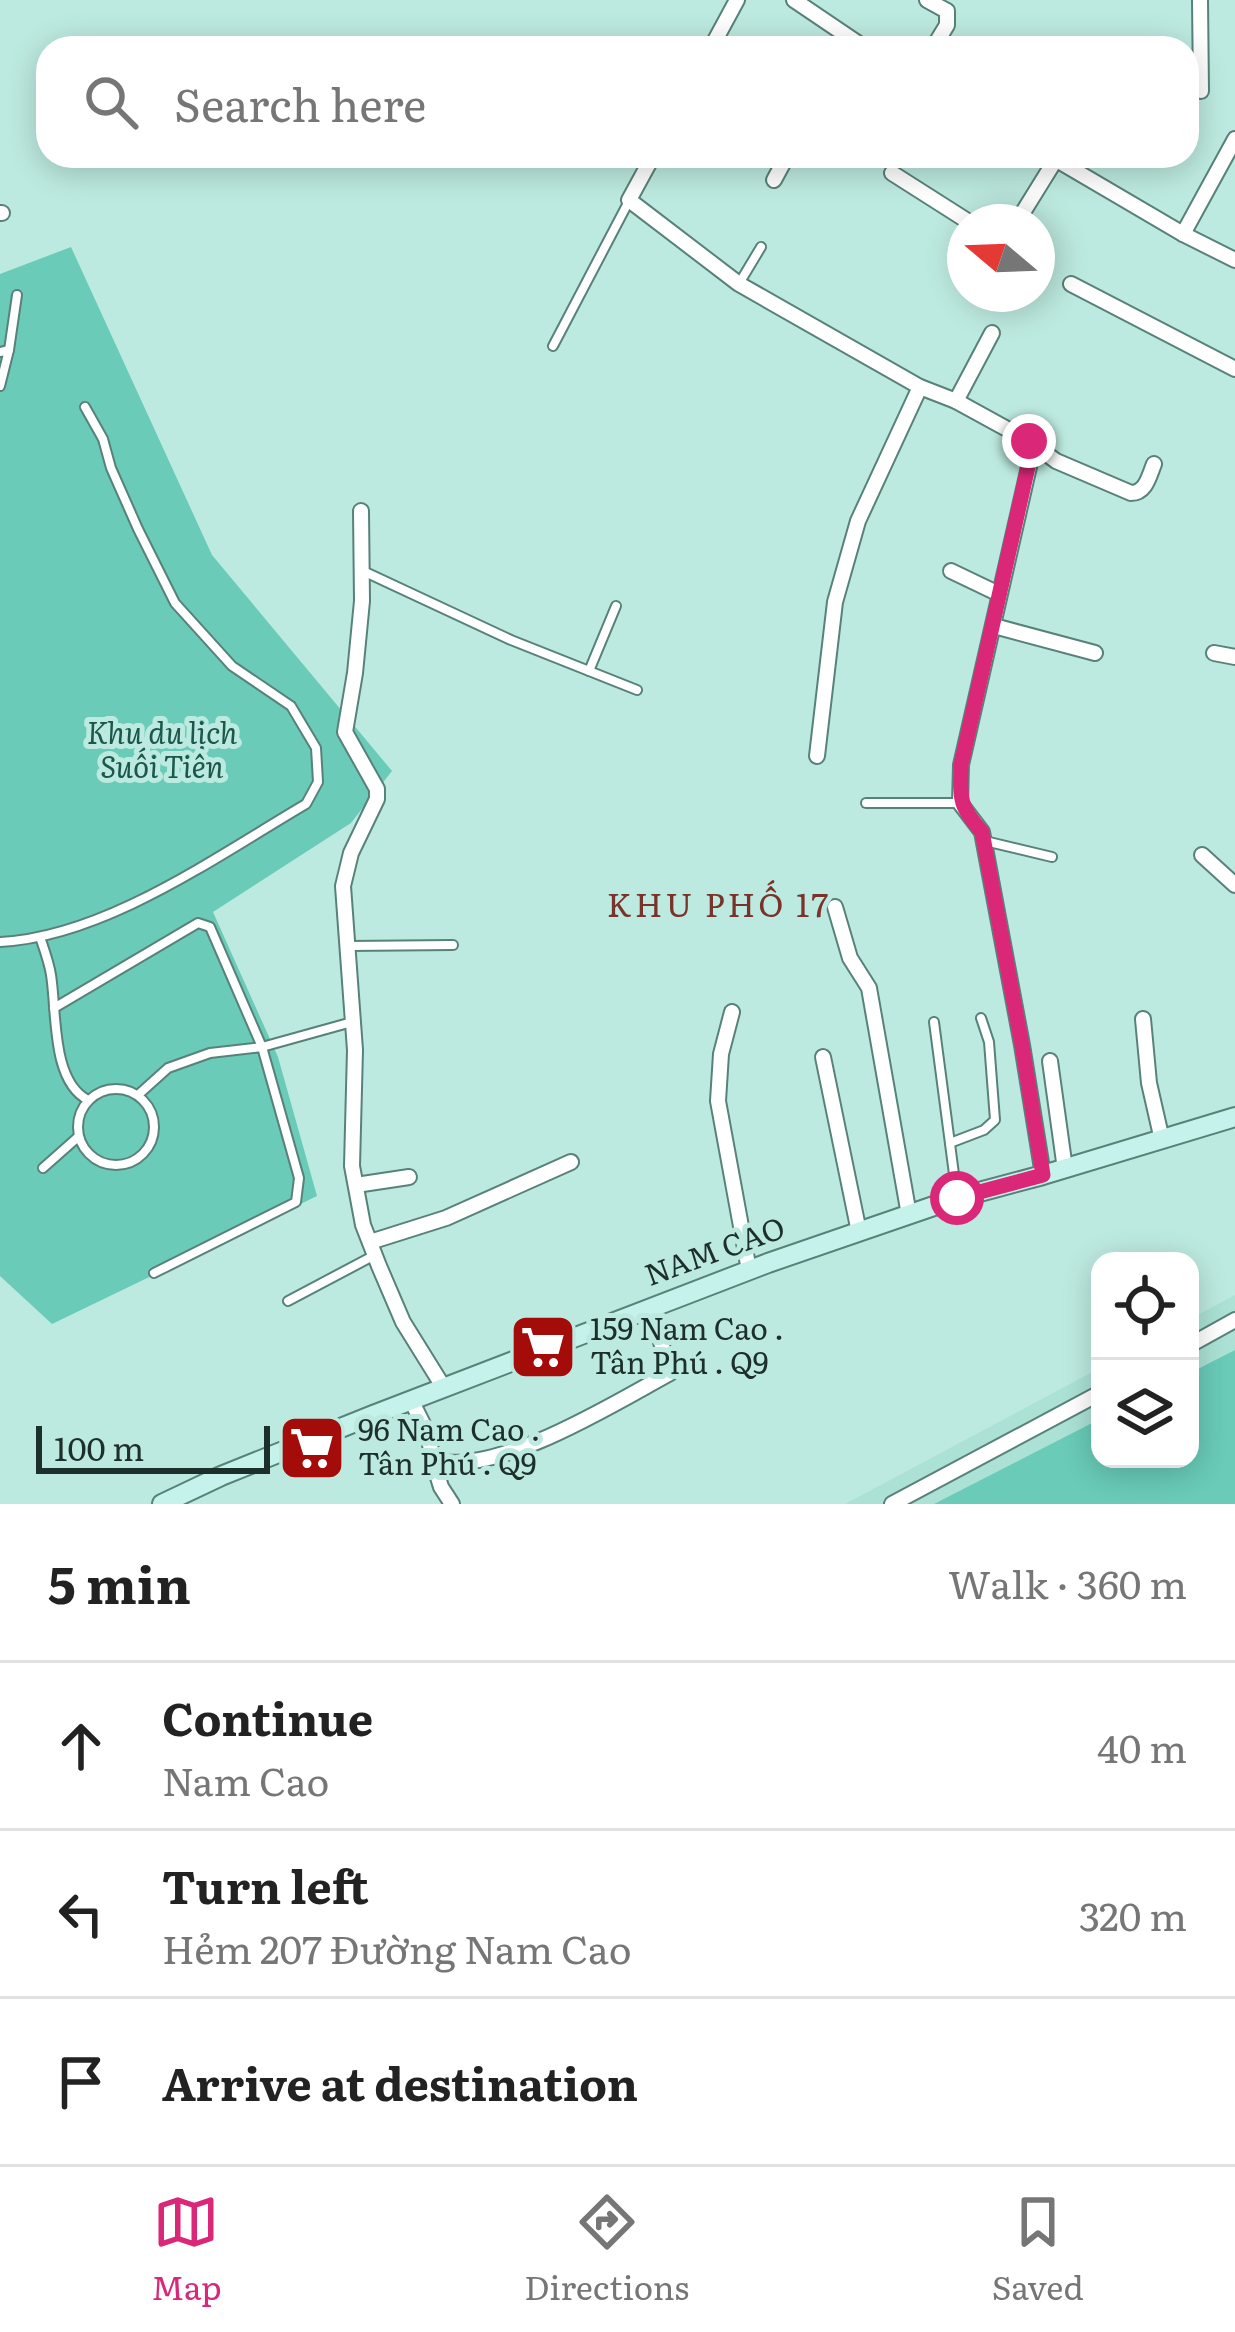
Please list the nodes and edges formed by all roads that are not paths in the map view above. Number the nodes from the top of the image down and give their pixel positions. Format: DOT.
graph roads {
  1 [pos="737,0"];
  2 [pos="794,0"];
  3 [pos="927,0"];
  4 [pos="1200,0"];
  5 [pos="718,36"];
  6 [pos="847,36"];
  7 [pos="940,36"];
  8 [pos="1201,91"];
  9 [pos="1235,140"];
  10 [pos="646,168"];
  11 [pos="780,168"];
  12 [pos="1047,168"];
  13 [pos="1070,168"];
  14 [pos="892,172"];
  15 [pos="773,180"];
  16 [pos="629,200"];
  17 [pos="1027,204"];
  18 [pos="947,208"];
  19 [pos="1183,234"];
  20 [pos="761,247"];
  21 [pos="1235,260"];
  22 [pos="740,284"];
  23 [pos="1071,284"];
  24 [pos="17,295"];
  25 [pos="992,333"];
  26 [pos="553,346"];
  27 [pos="5,351"];
  28 [pos="1235,369"];
  29 [pos="0,386"];
  30 [pos="920,387"];
  31 [pos="956,401"];
  32 [pos="85,407"];
  33 [pos="1029,441"];
  34 [pos="1154,464"];
  35 [pos="361,512"];
  36 [pos="361,571"];
  37 [pos="951,571"];
  38 [pos="999,594"];
  39 [pos="616,606"];
  40 [pos="994,626"];
  41 [pos="1095,653"];
  42 [pos="1214,653"];
  43 [pos="1235,657"];
  44 [pos="589,671"];
  45 [pos="637,690"];
  46 [pos="817,756"];
  47 [pos="866,803"];
  48 [pos="960,803"];
  49 [pos="984,841"];
  50 [pos="1202,855"];
  51 [pos="1052,857"];
  52 [pos="1235,885"];
  53 [pos="835,907"];
  54 [pos="40,937"];
  55 [pos="0,942"];
  56 [pos="453,945"];
  57 [pos="347,946"];
  58 [pos="54,1007"];
  59 [pos="732,1012"];
  60 [pos="981,1018"];
  61 [pos="1143,1019"];
  62 [pos="353,1022"];
  63 [pos="934,1022"];
  64 [pos="262,1047"];
  65 [pos="823,1058"];
  66 [pos="1050,1061"];
  67 [pos="138,1095"];
  68 [pos="88,1100"];
  69 [pos="1235,1117"];
  70 [pos="78,1137"];
  71 [pos="1162,1140"];
  72 [pos="950,1143"];
  73 [pos="571,1162"];
  74 [pos="43,1168"];
  75 [pos="1065,1169"];
  76 [pos="1043,1175"];
  77 [pos="409,1177"];
  78 [pos="356,1185"];
  79 [pos="957,1198"];
  80 [pos="909,1215"];
  81 [pos="859,1232"];
  82 [pos="372,1249"];
  83 [pos="749,1270"];
  84 [pos="154,1273"];
  85 [pos="288,1301"];
  86 [pos="651,1308"];
  87 [pos="1235,1321"];
  88 [pos="1199,1340"];
  89 [pos="443,1388"];
  90 [pos="1091,1398"];
  91 [pos="411,1400"];
  92 [pos="433,1460"];
  93 [pos="441,1487"];
  94 [pos="162,1504"];
  95 [pos="437,1504"];
  96 [pos="452,1504"];
  97 [pos="892,1504"];
  1 -- 5 [label="street"];
  2 -- 6 [label="street"];
  3 -- 7 [label="street"];
  4 -- 8 [label="street"];
  9 -- 19 [label="street"];
  10 -- 16 [label="street"];
  11 -- 15 [label="street"];
  12 -- 17 [label="street"];
  13 -- 19 [label="street"];
  14 -- 18 [label="street"];
  16 -- 22 [label="street"];
  16 -- 26 [label="lane"];
  19 -- 21 [label="street"];
  20 -- 22 [label="lane"];
  22 -- 30 [label="street"];
  23 -- 28 [label="street"];
  24 -- 27 [label="lane"];
  25 -- 31 [label="street"];
  27 -- 29 [label="lane"];
  30 -- 31 [label="street"];
  30 -- 46 [label="street"];
  31 -- 33 [label="street"];
  32 -- 54 [label="lane"];
  33 -- 34 [label="street"];
  33 -- 38 [label="street"];
  35 -- 36 [label="street"];
  36 -- 44 [label="lane"];
  36 -- 57 [label="street"];
  37 -- 38 [label="street"];
  38 -- 40 [label="street"];
  39 -- 44 [label="lane"];
  40 -- 41 [label="street"];
  40 -- 48 [label="street"];
  42 -- 43 [label="street"];
  44 -- 45 [label="lane"];
  47 -- 48 [label="lane"];
  48 -- 49 [label="street"];
  49 -- 51 [label="lane"];
  49 -- 76 [label="street"];
  50 -- 52 [label="street"];
  53 -- 80 [label="street"];
  54 -- 55 [label="lane"];
  54 -- 58 [label="lane"];
  56 -- 57 [label="lane"];
  57 -- 62 [label="street"];
  58 -- 64 [label="lane"];
  58 -- 68 [label="lane"];
  59 -- 83 [label="street"];
  60 -- 72 [label="lane"];
  61 -- 71 [label="street"];
  62 -- 64 [label="lane"];
  62 -- 78 [label="street"];
  63 -- 72 [label="lane"];
  64 -- 67 [label="lane"];
  64 -- 84 [label="lane"];
  65 -- 81 [label="street"];
  66 -- 75 [label="street"];
  67 -- 68 [label="lane"];
  67 -- 70 [label="lane"];
  68 -- 70 [label="lane"];
  69 -- 71 [label="street, NAM CAO"];
  70 -- 74 [label="lane"];
  71 -- 75 [label="street, NAM CAO"];
  72 -- 79 [label="lane"];
  73 -- 82 [label="street"];
  75 -- 76 [label="street, NAM CAO"];
  76 -- 79 [label="street, NAM CAO"];
  77 -- 78 [label="street"];
  78 -- 82 [label="street"];
  79 -- 80 [label="street, NAM CAO"];
  80 -- 81 [label="street, NAM CAO"];
  81 -- 83 [label="street, NAM CAO"];
  82 -- 85 [label="lane"];
  82 -- 89 [label="street"];
  83 -- 86 [label="street, NAM CAO"];
  86 -- 89 [label="street, NAM CAO"];
  86 -- 92 [label="street"];
  87 -- 88 [label="street"];
  89 -- 91 [label="street, NAM CAO"];
  90 -- 97 [label="street"];
  91 -- 92 [label="street"];
  91 -- 94 [label="street, NAM CAO"];
  92 -- 93 [label="street"];
  93 -- 95 [label="street"];
  93 -- 96 [label="street"];
}
